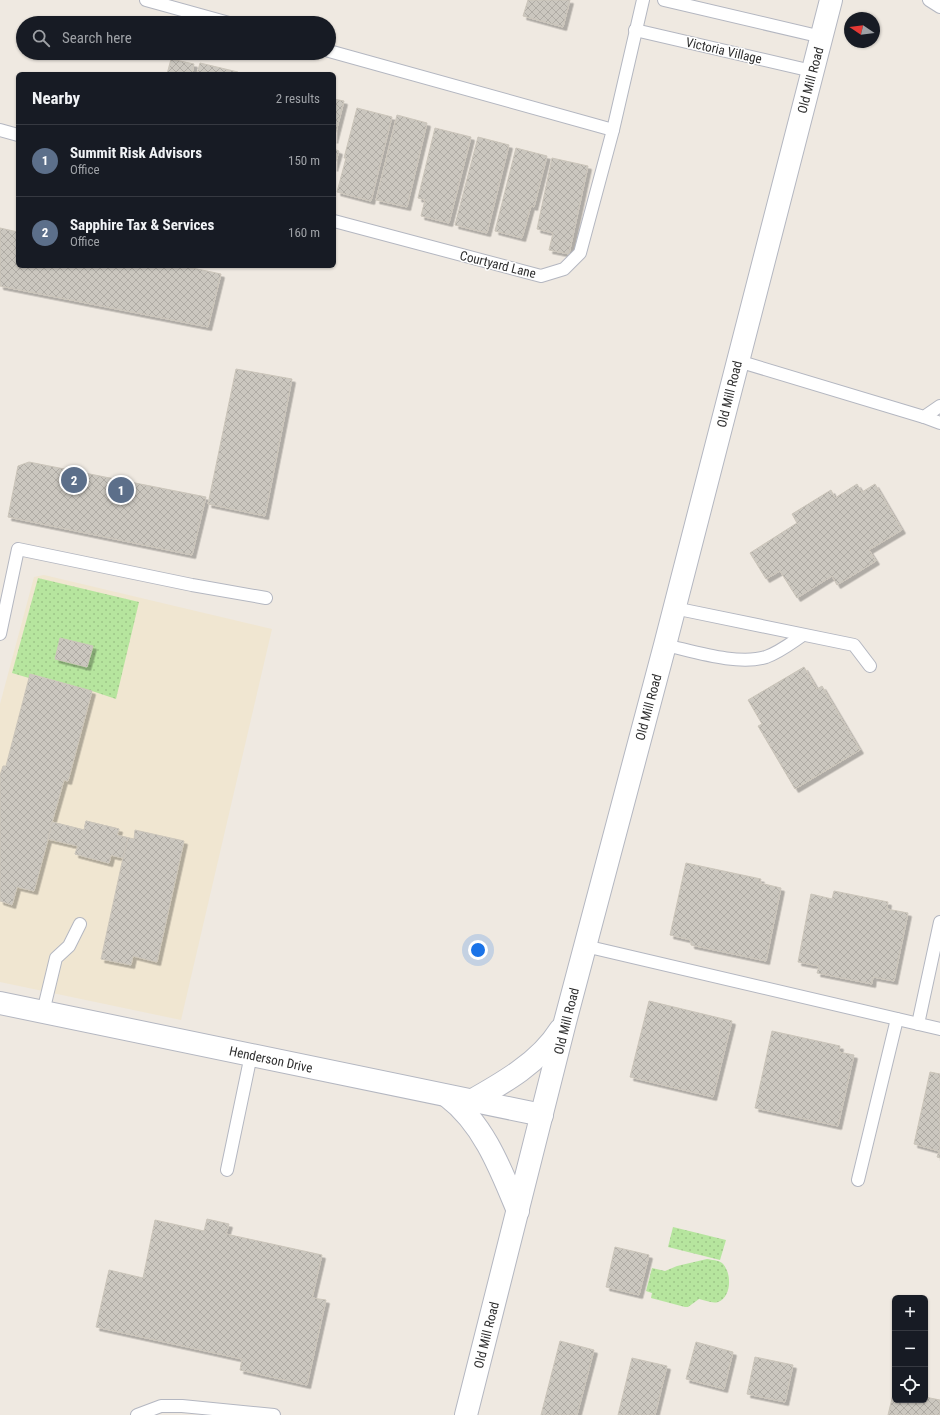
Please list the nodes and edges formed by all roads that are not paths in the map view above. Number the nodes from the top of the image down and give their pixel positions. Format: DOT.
graph roads {
  1 [pos="146,0"];
  2 [pos="643,0"];
  3 [pos="664,0"];
  4 [pos="831,0"];
  5 [pos="929,0"];
  6 [pos="940,7"];
  7 [pos="203,16"];
  8 [pos="636,30"];
  9 [pos="822,37"];
  10 [pos="336,53"];
  11 [pos="812,71"];
  12 [pos="0,130"];
  13 [pos="613,130"];
  14 [pos="16,134"];
  15 [pos="336,223"];
  16 [pos="738,361"];
  17 [pos="940,406"];
  18 [pos="924,417"];
  19 [pos="940,423"];
  20 [pos="266,598"];
  21 [pos="674,608"];
  22 [pos="0,634"];
  23 [pos="803,635"];
  24 [pos="665,645"];
  25 [pos="870,666"];
  26 [pos="940,922"];
  27 [pos="80,924"];
  28 [pos="585,946"];
  29 [pos="0,1003"];
  30 [pos="43,1012"];
  31 [pos="897,1019"];
  32 [pos="565,1022"];
  33 [pos="918,1024"];
  34 [pos="940,1029"];
  35 [pos="251,1055"];
  36 [pos="447,1096"];
  37 [pos="471,1101"];
  38 [pos="542,1116"];
  39 [pos="227,1170"];
  40 [pos="858,1180"];
  41 [pos="518,1211"];
  42 [pos="137,1415"];
  43 [pos="274,1415"];
  44 [pos="466,1415"];
  1 -- 7 [label="lane"];
  2 -- 8 [label="lane, Courtyard Lane"];
  3 -- 9 [label="lane"];
  4 -- 9 [label="street, Old Mill Road"];
  5 -- 6 [label="lane"];
  8 -- 11 [label="lane, Victoria Village"];
  8 -- 13 [label="lane, Courtyard Lane"];
  9 -- 11 [label="street, Old Mill Road"];
  10 -- 13 [label="lane"];
  11 -- 16 [label="street, Old Mill Road"];
  12 -- 14 [label="lane"];
  13 -- 15 [label="lane, Courtyard Lane"];
  16 -- 18 [label="lane"];
  16 -- 21 [label="street, Old Mill Road"];
  17 -- 18 [label="lane"];
  18 -- 19 [label="lane"];
  20 -- 22 [label="lane"];
  21 -- 23 [label="lane"];
  21 -- 24 [label="street, Old Mill Road"];
  23 -- 24 [label="lane"];
  23 -- 25 [label="lane"];
  24 -- 28 [label="street, Old Mill Road"];
  26 -- 33 [label="lane"];
  27 -- 30 [label="lane"];
  28 -- 31 [label="lane"];
  28 -- 32 [label="street, Old Mill Road"];
  29 -- 30 [label="street, Henderson Drive"];
  30 -- 35 [label="street, Henderson Drive"];
  31 -- 33 [label="lane"];
  31 -- 40 [label="lane"];
  32 -- 37 [label="street"];
  32 -- 38 [label="street, Old Mill Road"];
  33 -- 34 [label="lane"];
  35 -- 36 [label="street, Henderson Drive"];
  35 -- 39 [label="lane"];
  36 -- 37 [label="street, Henderson Drive"];
  36 -- 41 [label="street"];
  37 -- 38 [label="street, Henderson Drive"];
  38 -- 41 [label="street, Old Mill Road"];
  41 -- 44 [label="street, Old Mill Road"];
  42 -- 43 [label="lane"];
}
